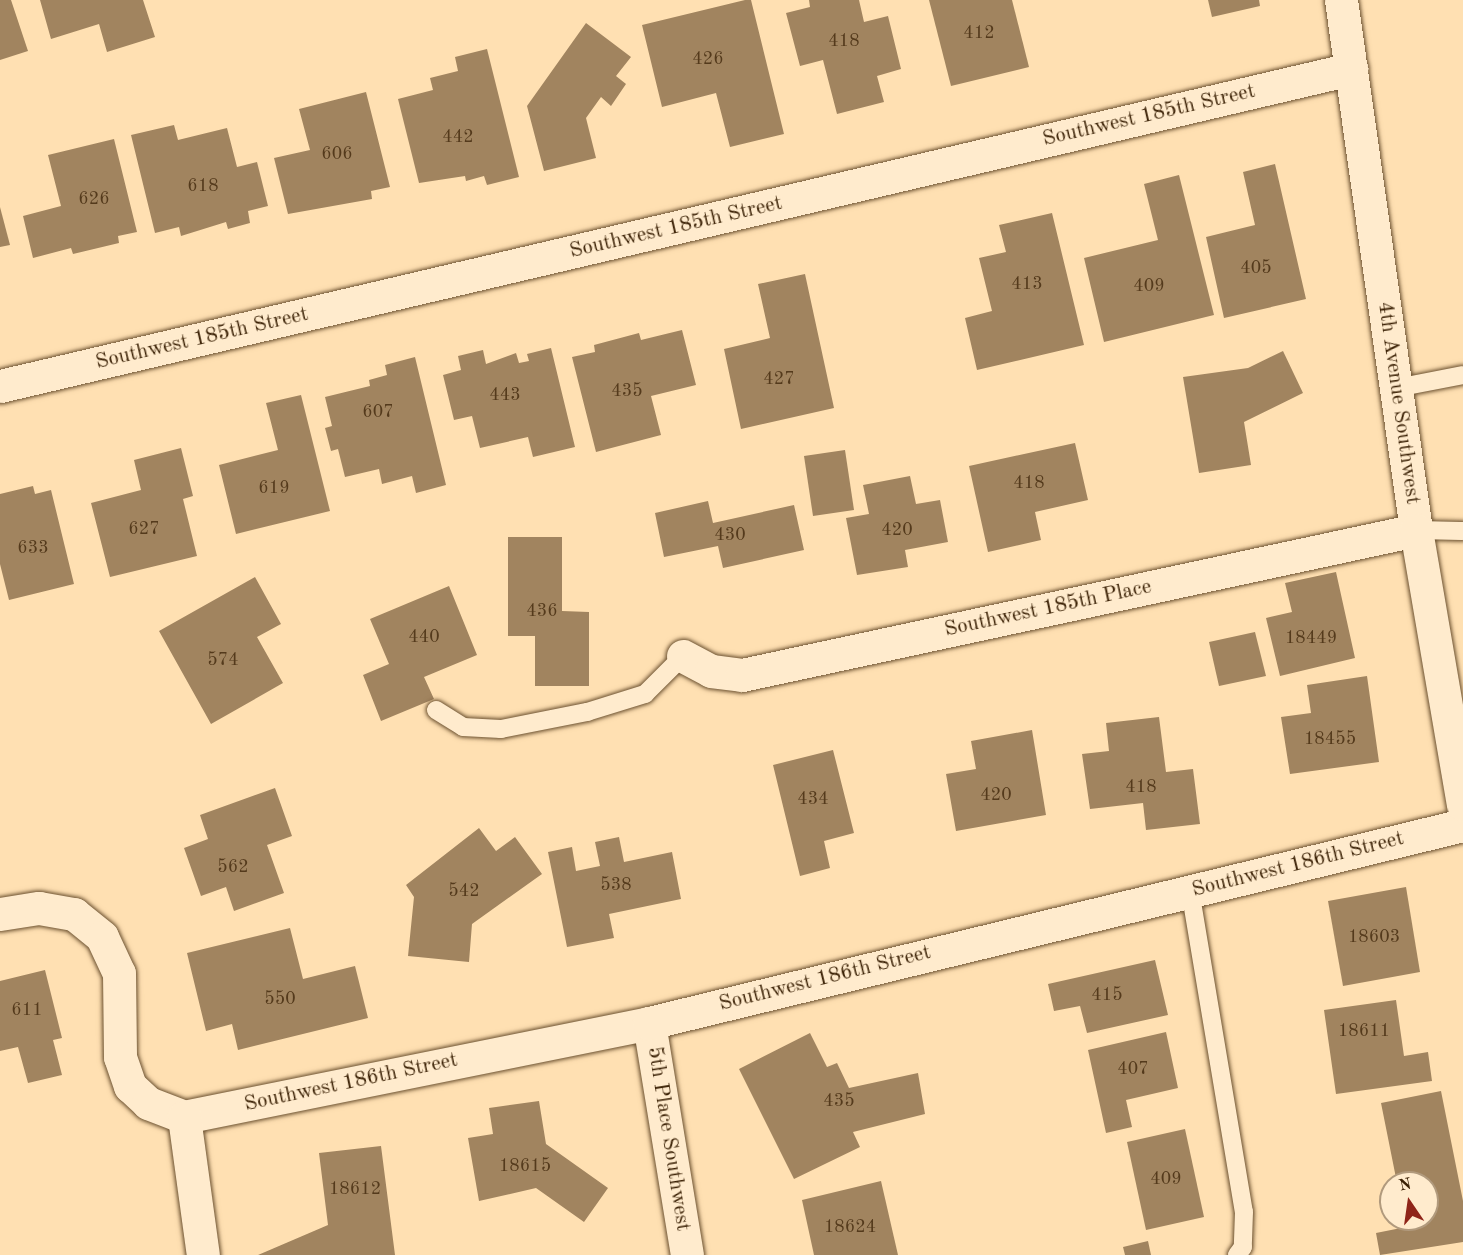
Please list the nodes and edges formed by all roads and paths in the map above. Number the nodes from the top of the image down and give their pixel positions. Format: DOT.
graph roads {
  1 [pos="1341,0"];
  2 [pos="1351,69"];
  3 [pos="1463,375"];
  4 [pos="0,386"];
  5 [pos="1396,388"];
  6 [pos="1416,530"];
  7 [pos="1463,531"];
  8 [pos="683,656"];
  9 [pos="436,711"];
  10 [pos="1463,804"];
  11 [pos="1463,825"];
  12 [pos="1190,891"];
  13 [pos="0,914"];
  14 [pos="649,1023"];
  15 [pos="184,1117"];
  16 [pos="203,1255"];
  17 [pos="687,1255"];
  18 [pos="1237,1255"];
  1 -- 2 [label="street, 4th Avenue Southwest"];
  2 -- 4 [label="street, Southwest 185th Street"];
  2 -- 5 [label="street, 4th Avenue Southwest"];
  3 -- 5 [label="lane"];
  5 -- 6 [label="street, 4th Avenue Southwest"];
  6 -- 7 [label="lane"];
  6 -- 8 [label="street, Southwest 185th Place"];
  6 -- 10 [label="street, 4th Avenue Southwest"];
  8 -- 9 [label="lane"];
  11 -- 12 [label="street, Southwest 186th Street"];
  12 -- 14 [label="street, Southwest 186th Street"];
  12 -- 18 [label="lane"];
  13 -- 15 [label="street"];
  14 -- 15 [label="street, Southwest 186th Street"];
  14 -- 17 [label="street, 5th Place Southwest"];
  15 -- 16 [label="street"];
}
